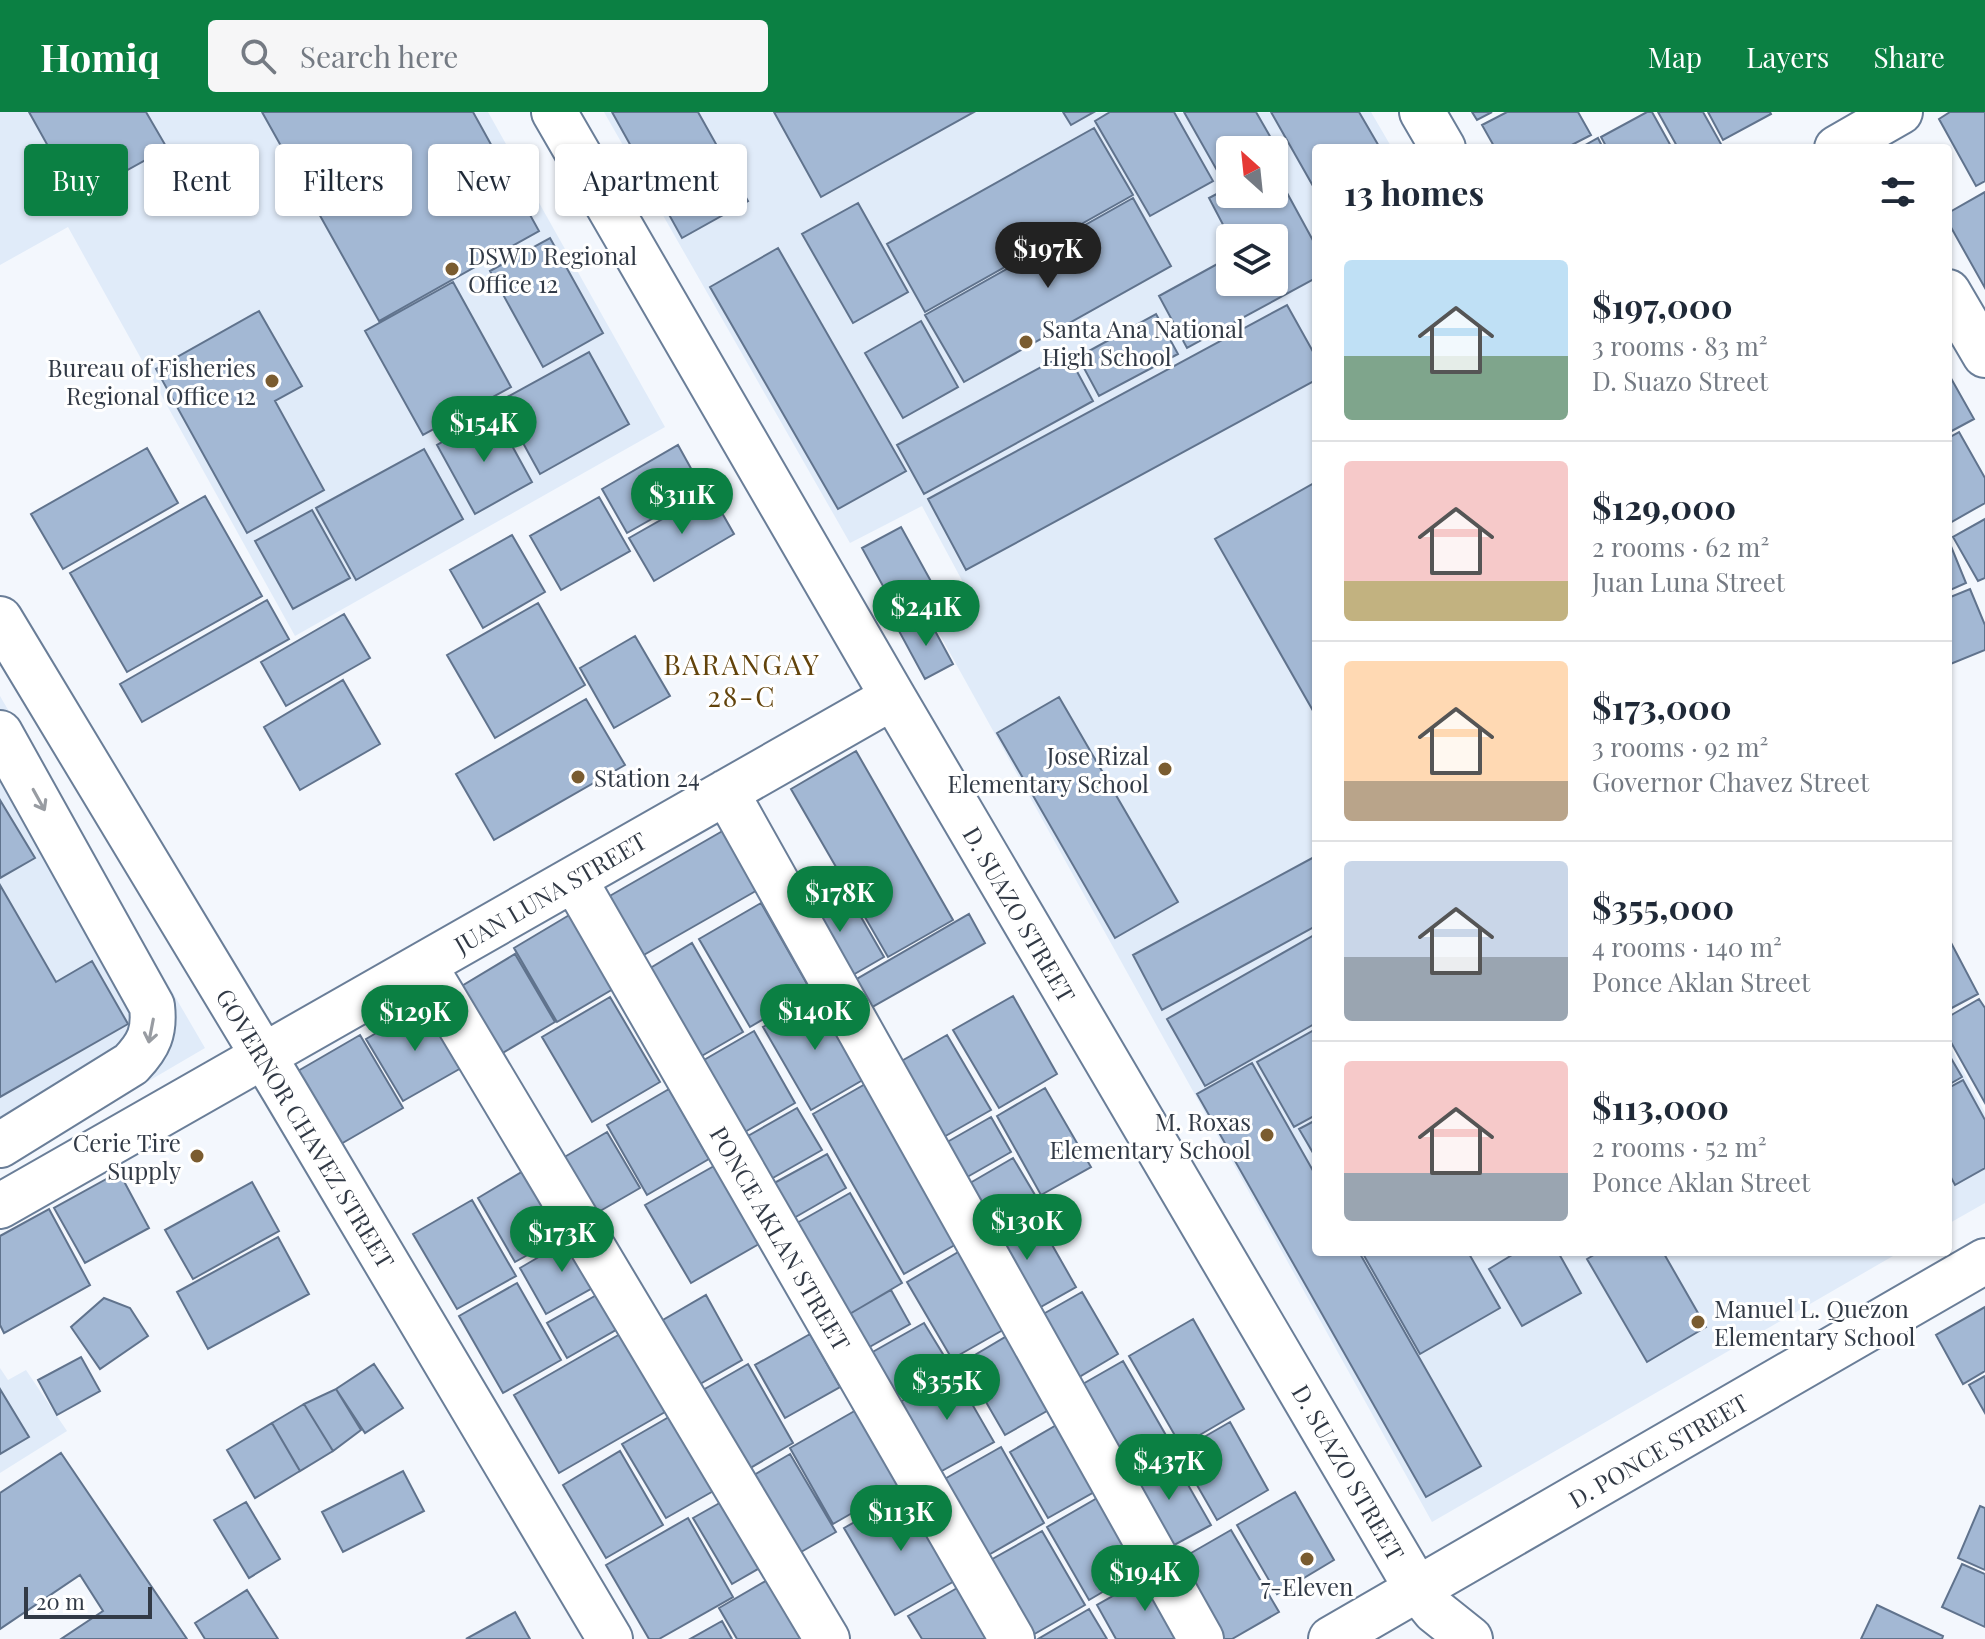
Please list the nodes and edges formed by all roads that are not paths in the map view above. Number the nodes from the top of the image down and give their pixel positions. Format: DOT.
graph roads {
  1 [pos="554,112"];
  2 [pos="1422,112"];
  3 [pos="1900,112"];
  4 [pos="1441,144"];
  5 [pos="1852,144"];
  6 [pos="1952,299"];
  7 [pos="1985,355"];
  8 [pos="0,619"];
  9 [pos="893,697"];
  10 [pos="0,733"];
  11 [pos="726,792"];
  12 [pos="574,879"];
  13 [pos="424,965"];
  14 [pos="264,1056"];
  15 [pos="0,1145"];
  16 [pos="0,1206"];
  17 [pos="1985,1261"];
  18 [pos="1417,1589"];
  19 [pos="610,1639"];
  20 [pos="827,1639"];
  21 [pos="1012,1639"];
  22 [pos="1201,1639"];
  23 [pos="1331,1639"];
  24 [pos="1396,1639"];
  25 [pos="1470,1639"];
  1 -- 9 [label="street, D. SUAZO STREET"];
  2 -- 4 [label="street"];
  3 -- 5 [label="street"];
  6 -- 7 [label="street"];
  8 -- 14 [label="street, GOVERNOR CHAVEZ STREET"];
  9 -- 11 [label="street, JUAN LUNA STREET"];
  9 -- 18 [label="street, D. SUAZO STREET"];
  10 -- 15 [label="street, one-way"];
  11 -- 12 [label="street, JUAN LUNA STREET"];
  11 -- 22 [label="street"];
  12 -- 13 [label="street, JUAN LUNA STREET"];
  12 -- 21 [label="street, PONCE AKLAN STREET"];
  13 -- 14 [label="street, JUAN LUNA STREET"];
  13 -- 20 [label="street"];
  14 -- 16 [label="street, JUAN LUNA STREET"];
  14 -- 19 [label="street, GOVERNOR CHAVEZ STREET"];
  17 -- 18 [label="street, D. PONCE STREET"];
  18 -- 23 [label="street, D. PONCE STREET"];
  18 -- 24 [label="street"];
  18 -- 25 [label="street, D. SUAZO STREET"];
}
